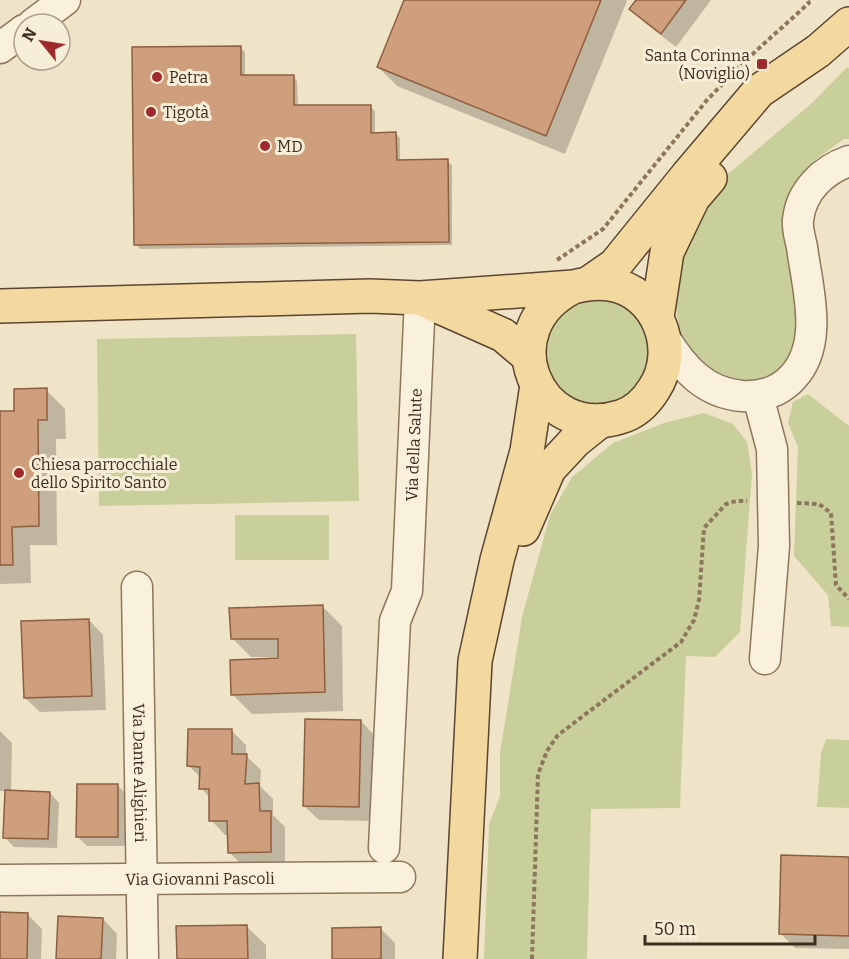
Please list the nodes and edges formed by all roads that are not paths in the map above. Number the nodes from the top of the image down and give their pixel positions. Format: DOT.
graph roads {
  1 [pos="65,0"];
  2 [pos="49,12"];
  3 [pos="849,24"];
  4 [pos="818,51"];
  5 [pos="836,168"];
  6 [pos="572,278"];
  7 [pos="0,297"];
  8 [pos="420,298"];
  9 [pos="61,305"];
  10 [pos="0,306"];
  11 [pos="661,328"];
  12 [pos="533,371"];
  13 [pos="758,396"];
  14 [pos="600,421"];
  15 [pos="137,587"];
  16 [pos="765,659"];
  17 [pos="467,782"];
  18 [pos="384,848"];
  19 [pos="400,877"];
  20 [pos="141,879"];
  21 [pos="0,880"];
  22 [pos="142,959"];
  23 [pos="460,959"];
  1 -- 2 [label="street"];
  3 -- 4 [label="main road"];
  4 -- 6 [label="main road"];
  4 -- 11 [label="main road"];
  5 -- 13 [label="street"];
  6 -- 8 [label="main road"];
  6 -- 11 [label="main road"];
  6 -- 12 [label="main road"];
  7 -- 9 [label="street"];
  8 -- 9 [label="main road"];
  8 -- 12 [label="main road"];
  8 -- 18 [label="street, Via della Salute"];
  9 -- 10 [label="main road"];
  11 -- 13 [label="street"];
  11 -- 14 [label="main road"];
  12 -- 14 [label="main road"];
  12 -- 17 [label="main road"];
  13 -- 16 [label="street"];
  14 -- 17 [label="main road"];
  15 -- 20 [label="street, Via Dante Alighieri"];
  17 -- 23 [label="main road"];
  19 -- 20 [label="street, Via Giovanni Pascoli"];
  20 -- 21 [label="street, Via Giovanni Pascoli"];
  20 -- 22 [label="street, Via Dante Alighieri"];
}
